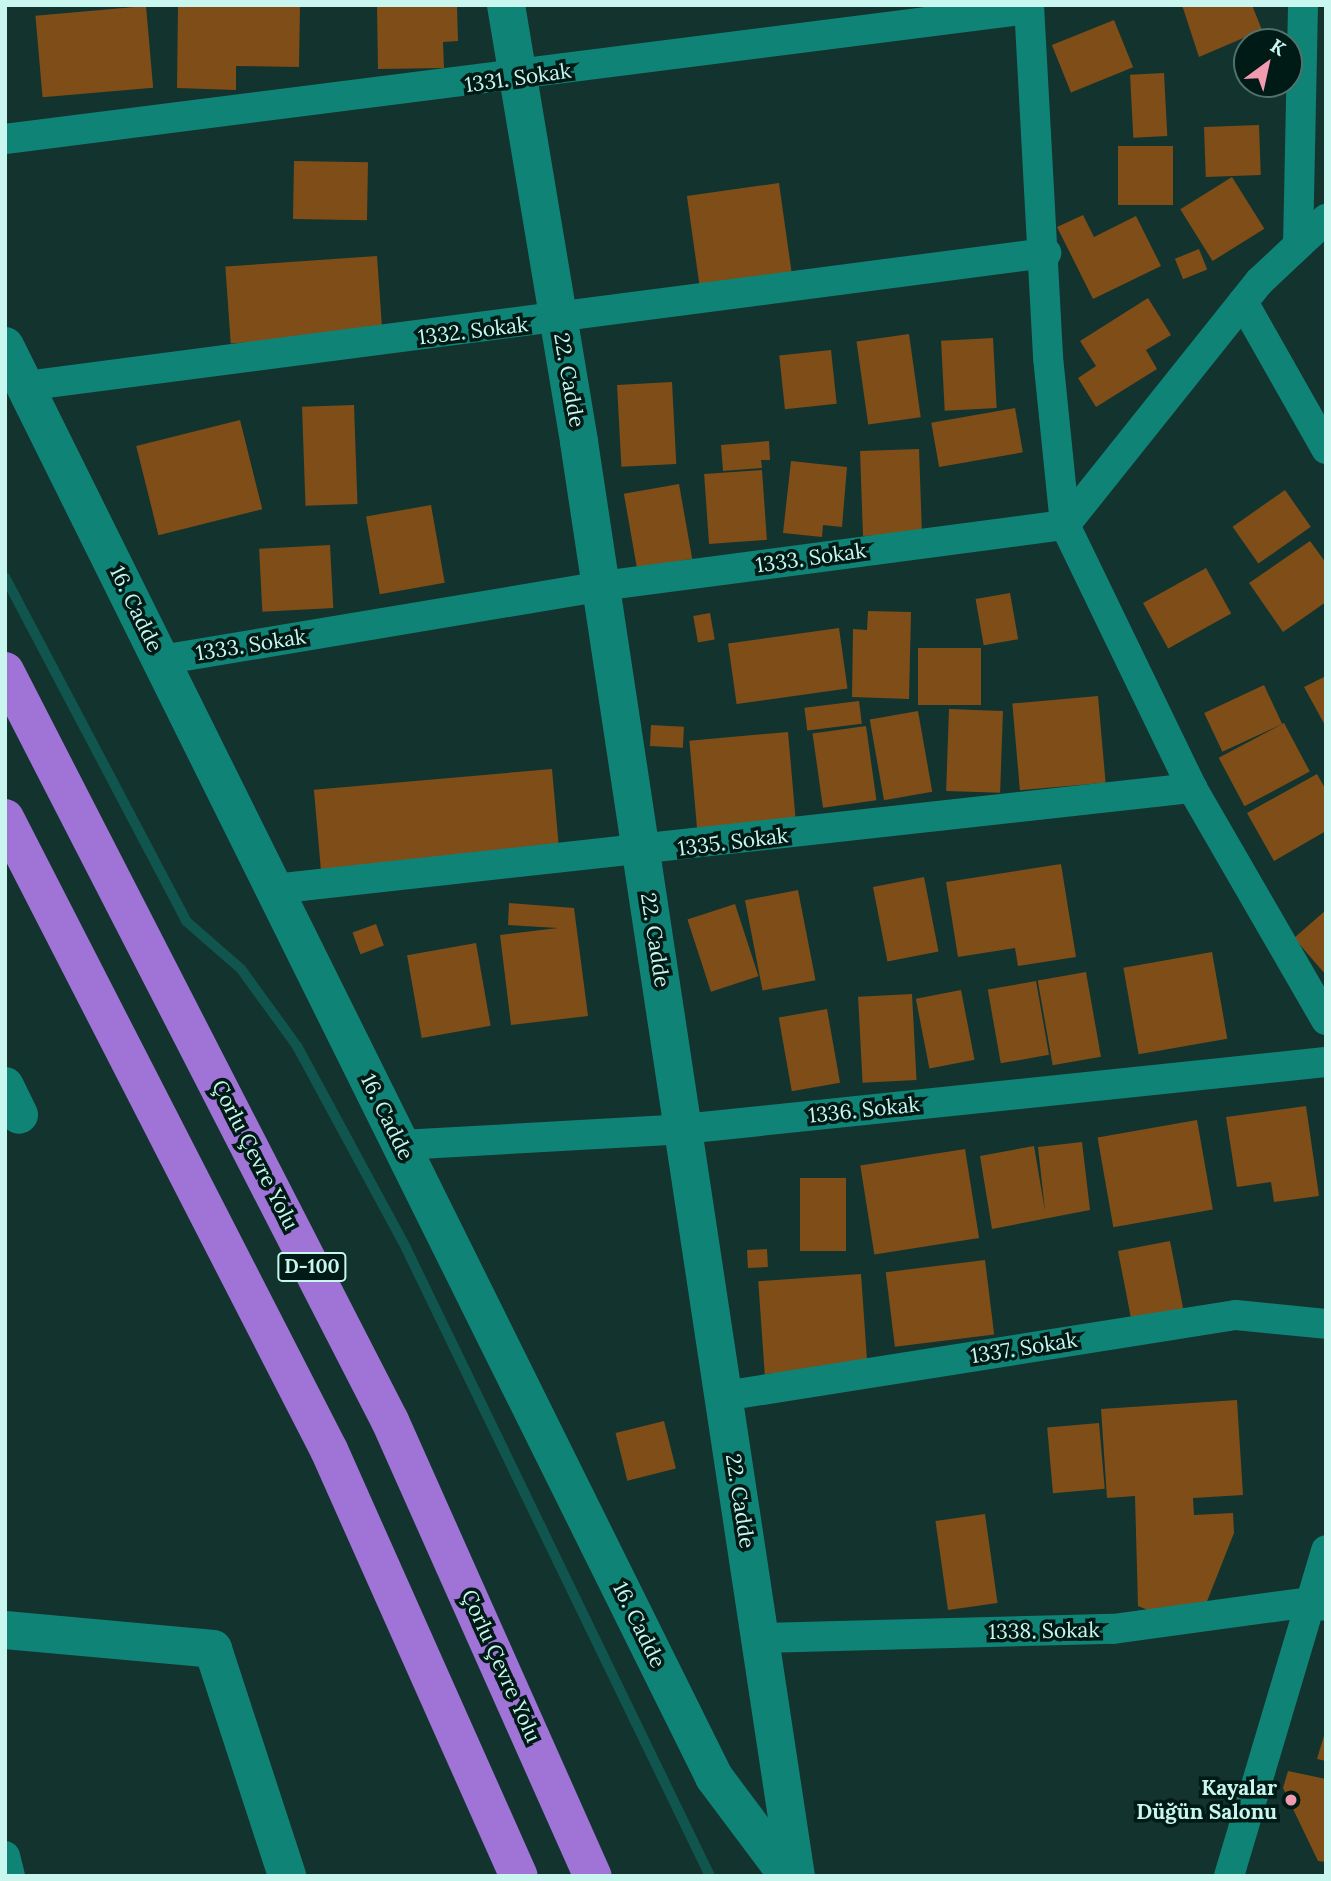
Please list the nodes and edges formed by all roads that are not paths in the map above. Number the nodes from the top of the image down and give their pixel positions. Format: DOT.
graph roads {
  1 [pos="506,5"];
  2 [pos="1303,5"];
  3 [pos="1029,7"];
  4 [pos="518,79"];
  5 [pos="5,139"];
  6 [pos="1326,219"];
  7 [pos="1298,245"];
  8 [pos="1046,253"];
  9 [pos="1243,302"];
  10 [pos="559,321"];
  11 [pos="5,346"];
  12 [pos="25,386"];
  13 [pos="1326,449"];
  14 [pos="1065,525"];
  15 [pos="601,586"];
  16 [pos="161,660"];
  17 [pos="5,671"];
  18 [pos="1192,788"];
  19 [pos="5,818"];
  20 [pos="642,853"];
  21 [pos="274,888"];
  22 [pos="1326,1020"];
  23 [pos="1326,1062"];
  24 [pos="683,1129"];
  25 [pos="401,1145"];
  26 [pos="1326,1324"];
  27 [pos="724,1395"];
  28 [pos="1326,1550"];
  29 [pos="1318,1604"];
  30 [pos="5,1630"];
  31 [pos="760,1638"];
  32 [pos="5,1856"];
  33 [pos="10,1876"];
  34 [pos="287,1876"];
  35 [pos="519,1876"];
  36 [pos="593,1876"];
  37 [pos="788,1876"];
  38 [pos="796,1876"];
  39 [pos="1229,1876"];
  1 -- 4 [label="street, 22. Cadde"];
  2 -- 7 [label="street"];
  3 -- 4 [label="street, 1331. Sokak"];
  3 -- 8 [label="street"];
  4 -- 5 [label="street, 1331. Sokak"];
  4 -- 10 [label="street, 22. Cadde"];
  6 -- 7 [label="street"];
  7 -- 9 [label="street"];
  8 -- 10 [label="street, 1332. Sokak"];
  8 -- 14 [label="street"];
  9 -- 13 [label="street"];
  9 -- 14 [label="street"];
  10 -- 12 [label="street, 1332. Sokak"];
  10 -- 15 [label="street, 22. Cadde"];
  11 -- 12 [label="street, 16. Cadde"];
  12 -- 16 [label="street, 16. Cadde"];
  14 -- 15 [label="street, 1333. Sokak"];
  14 -- 18 [label="street"];
  15 -- 16 [label="street, 1333. Sokak"];
  15 -- 20 [label="street, 22. Cadde"];
  16 -- 21 [label="street, 16. Cadde"];
  17 -- 36 [label="highway, Çorlu Çevre Yolu / D-100"];
  18 -- 20 [label="street, 1335. Sokak"];
  18 -- 22 [label="street"];
  19 -- 35 [label="highway, D-100"];
  20 -- 21 [label="street, 1335. Sokak"];
  20 -- 24 [label="street, 22. Cadde"];
  21 -- 25 [label="street, 16. Cadde"];
  23 -- 24 [label="street, 1336. Sokak"];
  24 -- 25 [label="street, 1336. Sokak"];
  24 -- 27 [label="street, 22. Cadde"];
  25 -- 37 [label="street, 16. Cadde"];
  26 -- 27 [label="street, 1337. Sokak"];
  27 -- 31 [label="street, 22. Cadde"];
  28 -- 29 [label="street"];
  29 -- 31 [label="street, 1338. Sokak"];
  29 -- 39 [label="street"];
  30 -- 34 [label="street"];
  31 -- 38 [label="street, 22. Cadde"];
  32 -- 33 [label="street"];
}
